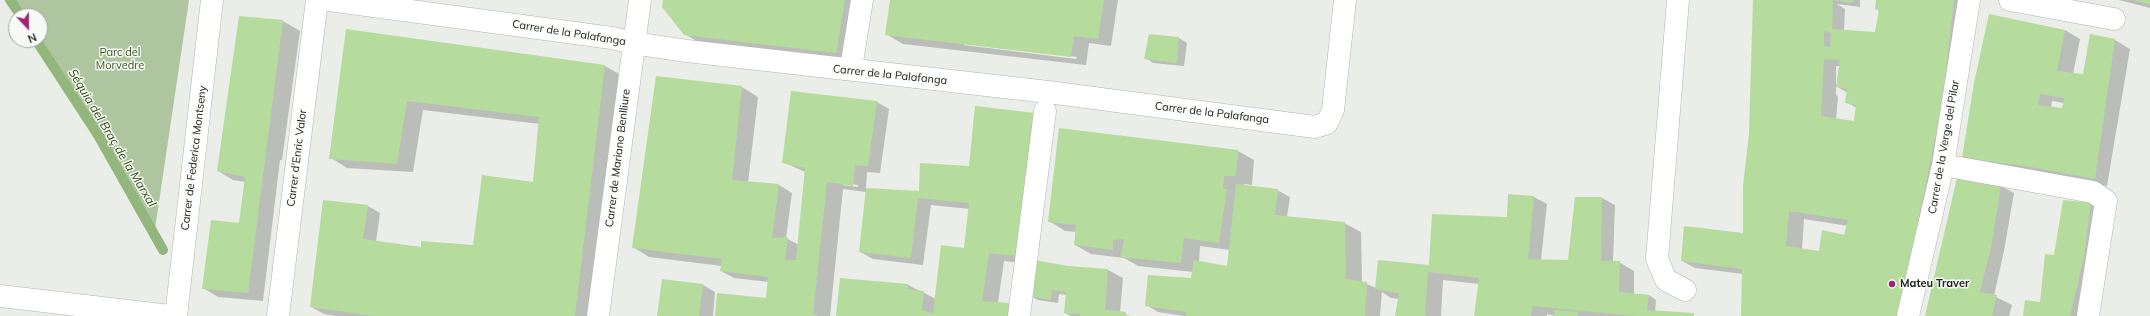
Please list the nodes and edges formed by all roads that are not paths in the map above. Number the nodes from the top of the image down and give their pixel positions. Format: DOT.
graph roads {
  1 [pos="212,0"];
  2 [pos="317,0"];
  3 [pos="329,0"];
  4 [pos="640,0"];
  5 [pos="862,0"];
  6 [pos="1346,0"];
  7 [pos="1678,0"];
  8 [pos="1969,0"];
  9 [pos="2010,0"];
  10 [pos="2114,19"];
  11 [pos="633,43"];
  12 [pos="852,62"];
  13 [pos="1045,111"];
  14 [pos="1943,165"];
  15 [pos="1685,290"];
  16 [pos="0,296"];
  17 [pos="170,316"];
  18 [pos="176,316"];
  19 [pos="278,316"];
  20 [pos="598,316"];
  21 [pos="1018,316"];
  22 [pos="1908,316"];
  23 [pos="2088,316"];
  1 -- 18 [label="street, Carrer de Federica Montseny"];
  2 -- 19 [label="street, Carrer d'Enric Valor"];
  3 -- 11 [label="street, Carrer de la Palafanga"];
  4 -- 11 [label="street, Carrer de Mariano Benlliure"];
  5 -- 12 [label="street"];
  6 -- 11 [label="street, Carrer de la Palafanga"];
  7 -- 15 [label="street"];
  8 -- 14 [label="street, Carrer de la Verge del Pilar"];
  9 -- 10 [label="street"];
  11 -- 20 [label="street, Carrer de Mariano Benlliure"];
  13 -- 21 [label="street"];
  14 -- 22 [label="street, Carrer de la Verge del Pilar"];
  14 -- 23 [label="street"];
  16 -- 17 [label="street"];
}
